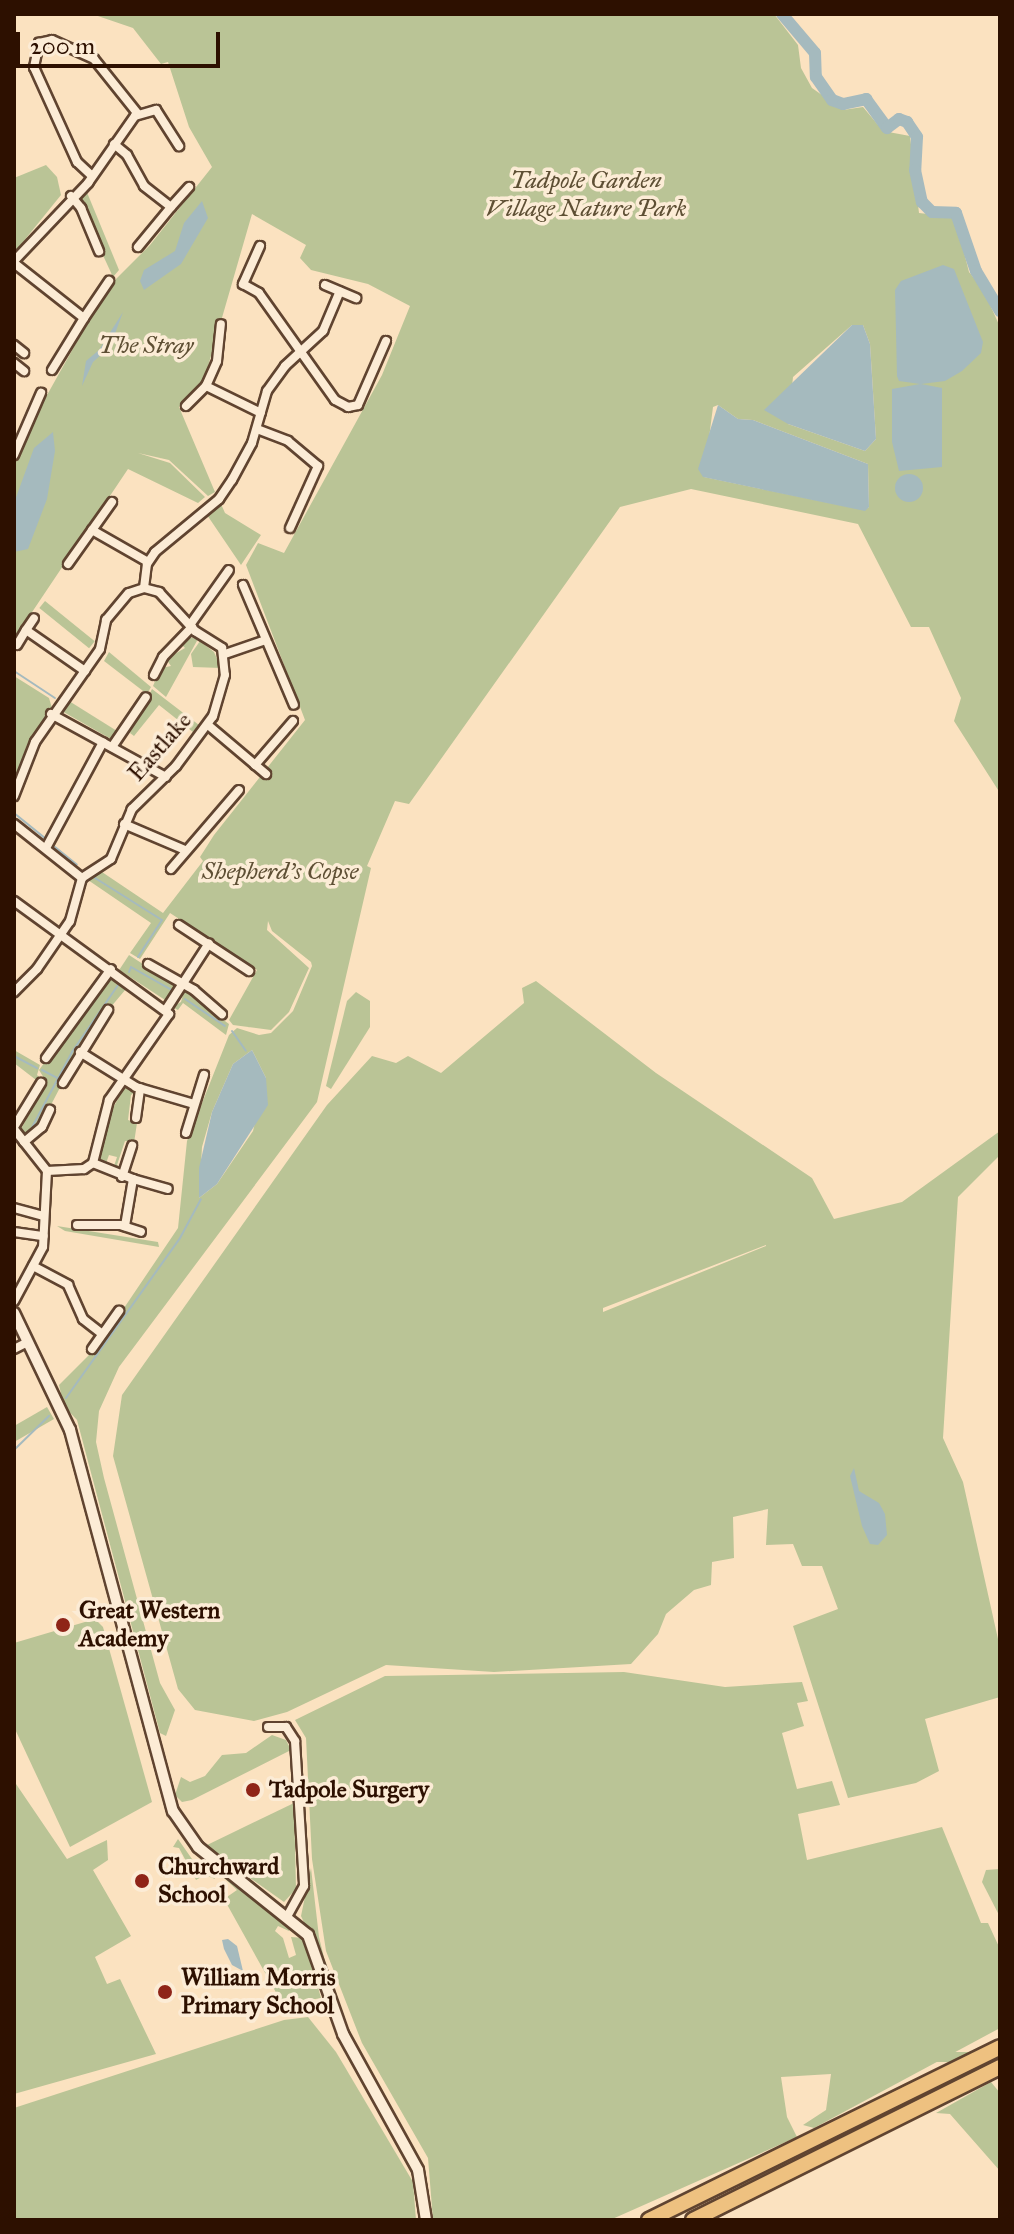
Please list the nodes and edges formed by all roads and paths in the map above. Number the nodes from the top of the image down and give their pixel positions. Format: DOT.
graph roads {
  1 [pos="138,114"];
  2 [pos="114,144"];
  3 [pos="179,146"];
  4 [pos="91,175"];
  5 [pos="189,187"];
  6 [pos="71,196"];
  7 [pos="171,207"];
  8 [pos="260,246"];
  9 [pos="138,247"];
  10 [pos="99,251"];
  11 [pos="14,262"];
  12 [pos="109,281"];
  13 [pos="325,285"];
  14 [pos="340,291"];
  15 [pos="356,298"];
  16 [pos="84,318"];
  17 [pos="221,324"];
  18 [pos="386,341"];
  19 [pos="14,345"];
  20 [pos="24,353"];
  21 [pos="300,354"];
  22 [pos="14,363"];
  23 [pos="52,370"];
  24 [pos="24,371"];
  25 [pos="206,386"];
  26 [pos="41,393"];
  27 [pos="186,406"];
  28 [pos="261,413"];
  29 [pos="14,425"];
  30 [pos="24,429"];
  31 [pos="257,429"];
  32 [pos="14,455"];
  33 [pos="112,502"];
  34 [pos="290,528"];
  35 [pos="92,530"];
  36 [pos="148,562"];
  37 [pos="68,564"];
  38 [pos="229,570"];
  39 [pos="243,585"];
  40 [pos="144,588"];
  41 [pos="34,618"];
  42 [pos="191,626"];
  43 [pos="26,630"];
  44 [pos="266,640"];
  45 [pos="17,645"];
  46 [pos="225,654"];
  47 [pos="85,671"];
  48 [pos="154,675"];
  49 [pos="146,697"];
  50 [pos="294,705"];
  51 [pos="51,714"];
  52 [pos="293,721"];
  53 [pos="208,725"];
  54 [pos="103,742"];
  55 [pos="112,747"];
  56 [pos="255,765"];
  57 [pos="266,774"];
  58 [pos="166,777"];
  59 [pos="239,790"];
  60 [pos="14,796"];
  61 [pos="14,824"];
  62 [pos="124,824"];
  63 [pos="46,848"];
  64 [pos="185,850"];
  65 [pos="171,869"];
  66 [pos="82,878"];
  67 [pos="14,901"];
  68 [pos="179,925"];
  69 [pos="59,935"];
  70 [pos="209,943"];
  71 [pos="148,964"];
  72 [pos="111,969"];
  73 [pos="249,971"];
  74 [pos="182,984"];
  75 [pos="16,986"];
  76 [pos="167,1008"];
  77 [pos="108,1010"];
  78 [pos="222,1014"];
  79 [pos="80,1052"];
  80 [pos="46,1058"];
  81 [pos="204,1075"];
  82 [pos="123,1079"];
  83 [pos="41,1083"];
  84 [pos="63,1083"];
  85 [pos="140,1088"];
  86 [pos="194,1104"];
  87 [pos="50,1110"];
  88 [pos="136,1118"];
  89 [pos="14,1128"];
  90 [pos="186,1133"];
  91 [pos="24,1142"];
  92 [pos="132,1146"];
  93 [pos="93,1163"];
  94 [pos="47,1171"];
  95 [pos="122,1177"];
  96 [pos="133,1179"];
  97 [pos="168,1189"];
  98 [pos="14,1208"];
  99 [pos="44,1216"];
  100 [pos="77,1225"];
  101 [pos="125,1226"];
  102 [pos="14,1232"];
  103 [pos="141,1232"];
  104 [pos="44,1236"];
  105 [pos="33,1266"];
  106 [pos="14,1301"];
  107 [pos="119,1311"];
  108 [pos="14,1313"];
  109 [pos="102,1334"];
  110 [pos="28,1342"];
  111 [pos="14,1349"];
  112 [pos="92,1349"];
  113 [pos="268,1727"];
  114 [pos="288,1915"];
  115 [pos="1000,2047"];
  116 [pos="1000,2067"];
  117 [pos="426,2220"];
  118 [pos="649,2220"];
  119 [pos="693,2220"];
  1 -- 2 [label="street"];
  1 -- 3 [label="street"];
  1 -- 4 [label="street"];
  2 -- 4 [label="street"];
  2 -- 7 [label="street"];
  4 -- 6 [label="street"];
  5 -- 7 [label="street"];
  6 -- 10 [label="street"];
  6 -- 11 [label="street"];
  7 -- 9 [label="street"];
  8 -- 21 [label="street"];
  11 -- 16 [label="street"];
  12 -- 16 [label="street"];
  13 -- 14 [label="street"];
  14 -- 15 [label="street"];
  14 -- 21 [label="street"];
  16 -- 23 [label="street"];
  17 -- 25 [label="street"];
  18 -- 21 [label="street"];
  19 -- 20 [label="street"];
  21 -- 28 [label="street"];
  22 -- 24 [label="street"];
  25 -- 27 [label="street"];
  25 -- 28 [label="street"];
  26 -- 30 [label="street"];
  28 -- 31 [label="street"];
  29 -- 30 [label="street"];
  30 -- 32 [label="street"];
  31 -- 34 [label="street"];
  31 -- 36 [label="street"];
  33 -- 35 [label="street"];
  35 -- 36 [label="street"];
  35 -- 37 [label="street"];
  36 -- 40 [label="street"];
  38 -- 42 [label="street"];
  39 -- 44 [label="street"];
  40 -- 42 [label="street"];
  40 -- 47 [label="street"];
  41 -- 43 [label="street"];
  42 -- 46 [label="street"];
  42 -- 48 [label="street"];
  43 -- 45 [label="street"];
  43 -- 47 [label="street"];
  44 -- 46 [label="street"];
  44 -- 50 [label="street"];
  46 -- 53 [label="street, Eastlake"];
  47 -- 51 [label="street"];
  49 -- 55 [label="street"];
  51 -- 54 [label="street"];
  51 -- 60 [label="street"];
  52 -- 56 [label="street"];
  53 -- 56 [label="street"];
  53 -- 58 [label="street, Eastlake"];
  54 -- 55 [label="street"];
  54 -- 63 [label="street"];
  55 -- 58 [label="street"];
  56 -- 57 [label="street"];
  58 -- 62 [label="street, Eastlake"];
  59 -- 64 [label="street"];
  61 -- 63 [label="street"];
  62 -- 64 [label="street"];
  62 -- 66 [label="street, Eastlake"];
  63 -- 66 [label="street"];
  64 -- 65 [label="street"];
  66 -- 69 [label="street"];
  67 -- 69 [label="street"];
  68 -- 70 [label="street"];
  69 -- 72 [label="street"];
  69 -- 75 [label="street"];
  70 -- 73 [label="street"];
  70 -- 74 [label="street"];
  71 -- 74 [label="street"];
  72 -- 76 [label="street"];
  72 -- 80 [label="street"];
  74 -- 76 [label="street"];
  74 -- 78 [label="street"];
  76 -- 82 [label="street"];
  77 -- 79 [label="street"];
  79 -- 82 [label="street"];
  79 -- 84 [label="street"];
  81 -- 86 [label="street"];
  82 -- 85 [label="street"];
  82 -- 93 [label="street"];
  83 -- 89 [label="street"];
  85 -- 86 [label="street"];
  85 -- 88 [label="street"];
  86 -- 90 [label="street"];
  87 -- 91 [label="street"];
  89 -- 91 [label="street"];
  91 -- 94 [label="street"];
  92 -- 95 [label="street"];
  93 -- 94 [label="street"];
  93 -- 95 [label="street"];
  94 -- 99 [label="street"];
  95 -- 96 [label="street"];
  96 -- 97 [label="street"];
  96 -- 101 [label="street"];
  98 -- 99 [label="street"];
  99 -- 104 [label="street"];
  100 -- 101 [label="street"];
  101 -- 103 [label="street"];
  102 -- 104 [label="street"];
  104 -- 105 [label="street"];
  105 -- 106 [label="street"];
  105 -- 109 [label="street"];
  107 -- 109 [label="street"];
  108 -- 110 [label="street"];
  109 -- 112 [label="street"];
  110 -- 111 [label="street"];
  110 -- 114 [label="street"];
  113 -- 114 [label="street"];
  114 -- 117 [label="street"];
  115 -- 118 [label="highway"];
  116 -- 119 [label="highway"];
}
